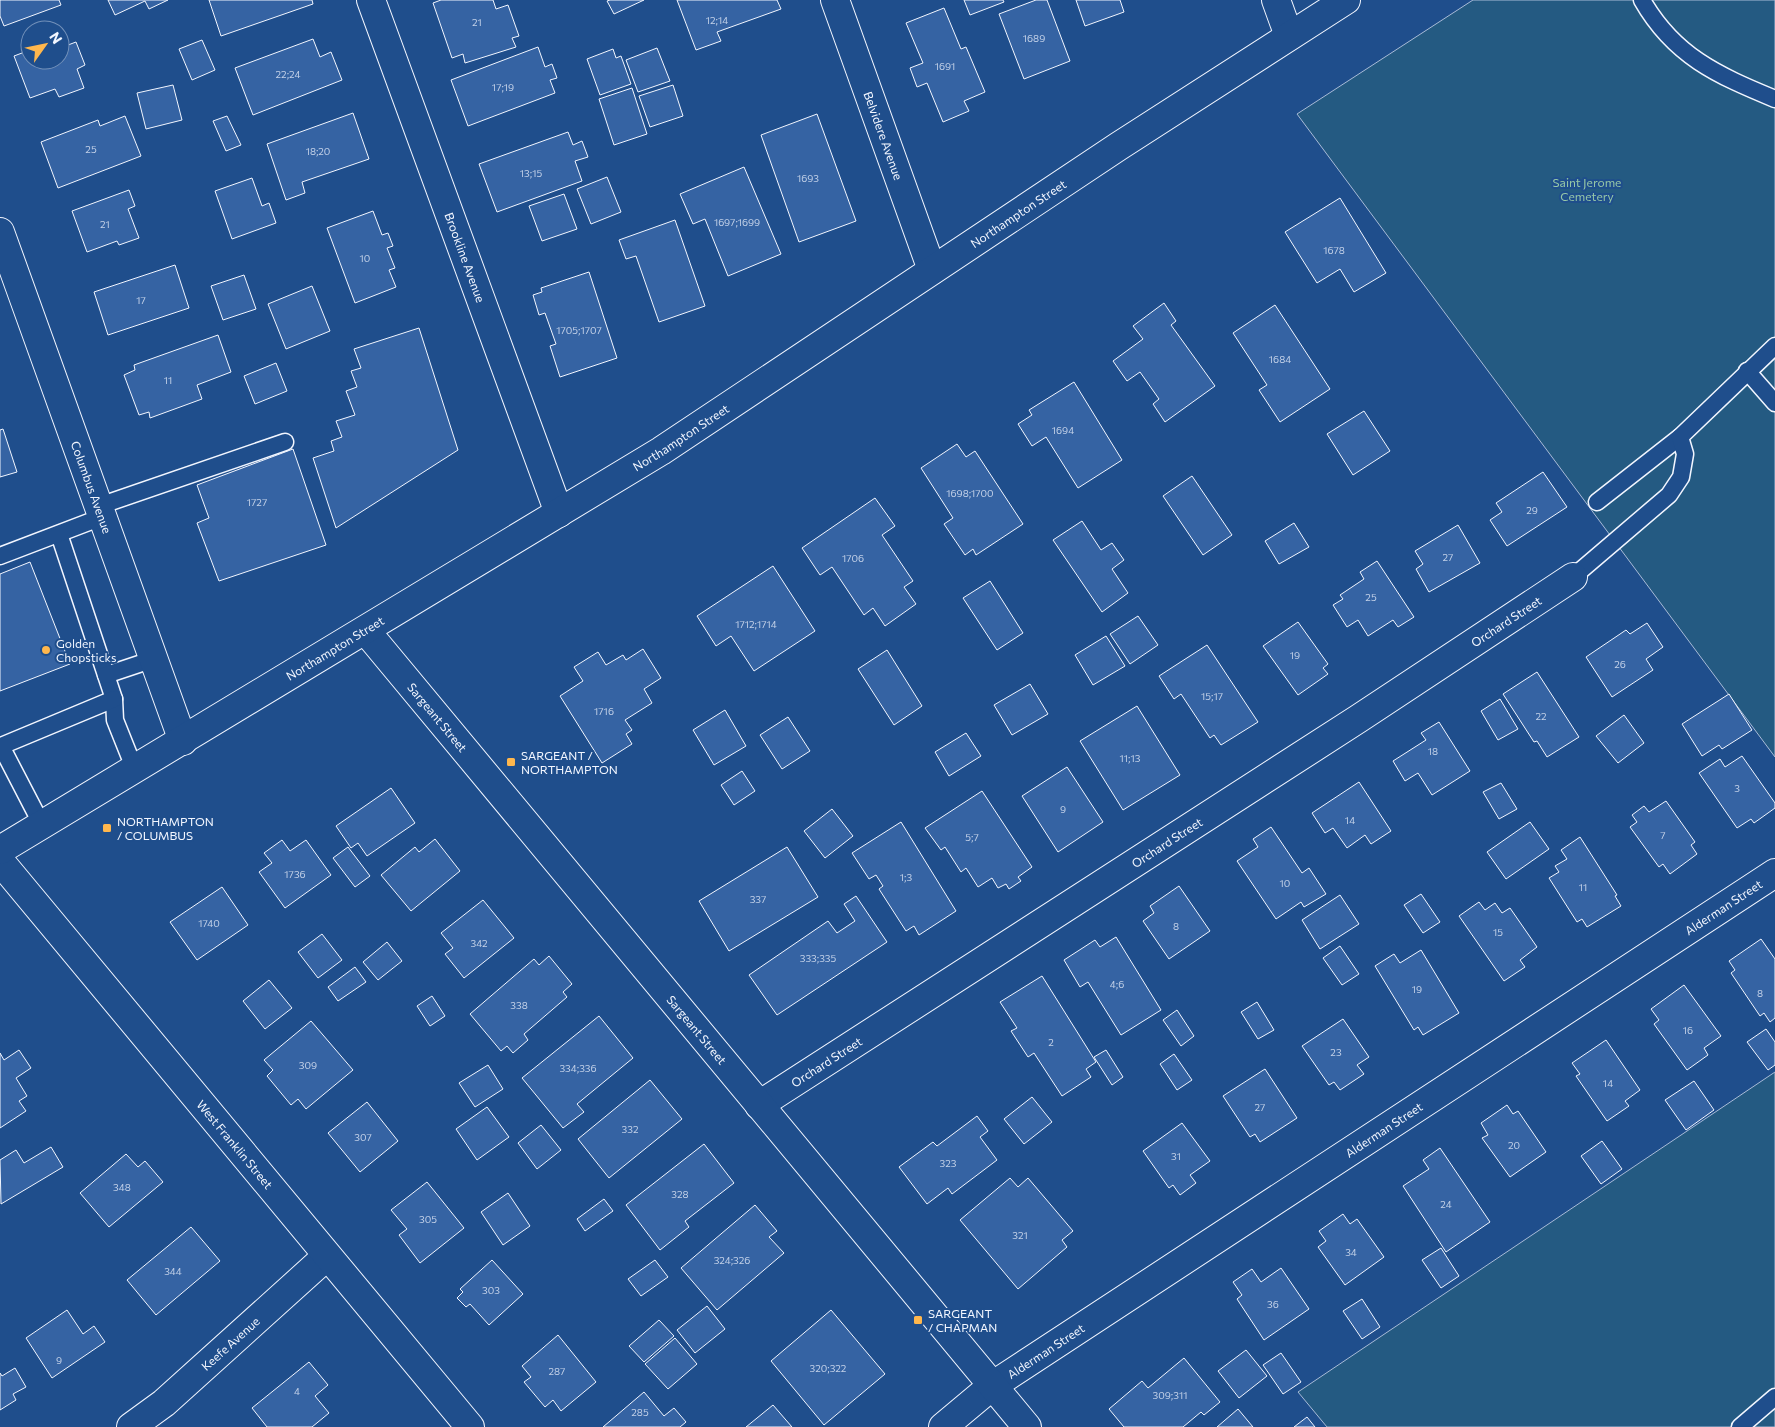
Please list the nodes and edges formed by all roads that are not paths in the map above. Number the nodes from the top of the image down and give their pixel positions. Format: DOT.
graph roads {
  1 [pos="371,0"];
  2 [pos="835,0"];
  3 [pos="1276,0"];
  4 [pos="1346,0"];
  5 [pos="1642,0"];
  6 [pos="1289,36"];
  7 [pos="1775,100"];
  8 [pos="0,232"];
  9 [pos="932,270"];
  10 [pos="1775,346"];
  11 [pos="1747,371"];
  12 [pos="1775,403"];
  13 [pos="1680,437"];
  14 [pos="285,442"];
  15 [pos="1597,502"];
  16 [pos="101,512"];
  17 [pos="559,513"];
  18 [pos="59,534"];
  19 [pos="0,556"];
  20 [pos="1573,577"];
  21 [pos="366,630"];
  22 [pos="154,659"];
  23 [pos="106,675"];
  24 [pos="114,699"];
  25 [pos="183,741"];
  26 [pos="135,770"];
  27 [pos="42,825"];
  28 [pos="0,850"];
  29 [pos="0,861"];
  30 [pos="1775,874"];
  31 [pos="759,1105"];
  32 [pos="327,1256"];
  33 [pos="992,1386"];
  34 [pos="1775,1397"];
  35 [pos="131,1427"];
  36 [pos="470,1427"];
  37 [pos="943,1427"];
  38 [pos="1027,1427"];
  39 [pos="1740,1427"];
  1 -- 17 [label="street, Brookline Avenue"];
  2 -- 9 [label="street, Belvidere Avenue"];
  3 -- 6 [label="street"];
  4 -- 6 [label="street, Northampton Street"];
  5 -- 7 [label="lane"];
  6 -- 9 [label="street, Northampton Street"];
  8 -- 16 [label="street, Columbus Avenue"];
  9 -- 17 [label="street, Northampton Street"];
  10 -- 11 [label="lane"];
  11 -- 12 [label="lane"];
  11 -- 13 [label="lane"];
  13 -- 15 [label="lane"];
  13 -- 20 [label="lane"];
  14 -- 16 [label="lane"];
  16 -- 18 [label="lane"];
  16 -- 22 [label="street, Columbus Avenue"];
  17 -- 21 [label="street, Northampton Street"];
  18 -- 19 [label="lane"];
  18 -- 23 [label="lane"];
  20 -- 31 [label="street, Orchard Street"];
  21 -- 25 [label="street, Northampton Street"];
  21 -- 31 [label="street, Sargeant Street"];
  22 -- 23 [label="lane"];
  22 -- 25 [label="street, Columbus Avenue"];
  23 -- 24 [label="lane"];
  24 -- 26 [label="lane"];
  24 -- 27 [label="lane"];
  25 -- 26 [label="street, Northampton Street"];
  26 -- 27 [label="street, Northampton Street"];
  27 -- 28 [label="street, Northampton Street"];
  29 -- 32 [label="street, West Franklin Street"];
  30 -- 33 [label="street, Alderman Street"];
  31 -- 33 [label="street, Sargeant Street"];
  32 -- 35 [label="street, Keefe Avenue"];
  32 -- 36 [label="street, West Franklin Street"];
  33 -- 37 [label="street, Alderman Street"];
  33 -- 38 [label="street, Sargeant Street"];
  34 -- 39 [label="lane"];
}
